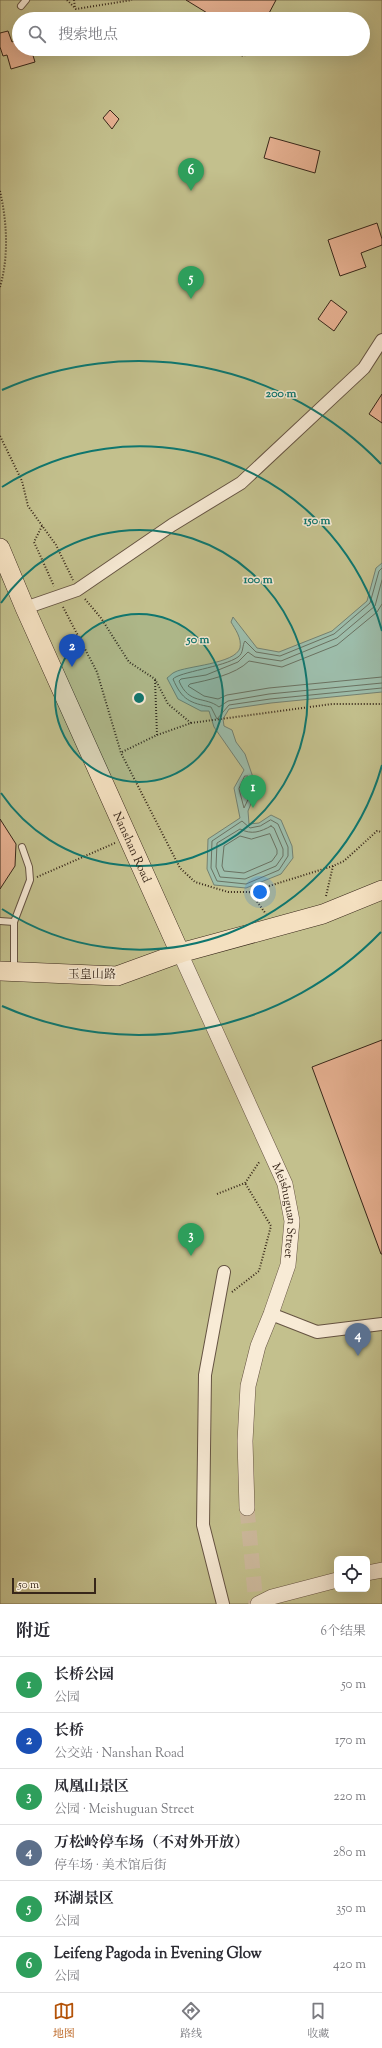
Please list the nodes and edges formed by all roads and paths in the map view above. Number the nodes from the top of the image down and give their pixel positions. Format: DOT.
graph roads {
  1 [pos="26,0"];
  2 [pos="67,0"];
  3 [pos="74,0"];
  4 [pos="132,0"];
  5 [pos="21,6"];
  6 [pos="76,9"];
  7 [pos="0,191"];
  8 [pos="0,287"];
  9 [pos="382,340"];
  10 [pos="0,436"];
  11 [pos="42,526"];
  12 [pos="0,548"];
  13 [pos="4,568"];
  14 [pos="78,590"];
  15 [pos="59,597"];
  16 [pos="25,608"];
  17 [pos="155,679"];
  18 [pos="382,704"];
  19 [pos="191,723"];
  20 [pos="157,736"];
  21 [pos="121,752"];
  22 [pos="382,832"];
  23 [pos="129,837"];
  24 [pos="22,848"];
  25 [pos="333,866"];
  26 [pos="30,880"];
  27 [pos="382,890"];
  28 [pos="250,892"];
  29 [pos="323,914"];
  30 [pos="0,922"];
  31 [pos="14,922"];
  32 [pos="275,927"];
  33 [pos="180,953"];
  34 [pos="7,972"];
  35 [pos="270,1147"];
  36 [pos="246,1183"];
  37 [pos="217,1194"];
  38 [pos="224,1272"];
  39 [pos="218,1301"];
  40 [pos="271,1314"];
  41 [pos="382,1324"];
  42 [pos="247,1508"];
  43 [pos="382,1570"];
  44 [pos="370,1572"];
  45 [pos="334,1581"];
  46 [pos="223,1604"];
  47 [pos="258,1604"];
  1 -- 5 [label="lane"];
  2 -- 6 [label="path"];
  3 -- 6 [label="path"];
  4 -- 6 [label="path"];
  7 -- 8 [label="path"];
  9 -- 14 [label="street"];
  10 -- 11 [label="path"];
  11 -- 14 [label="path"];
  11 -- 15 [label="path"];
  12 -- 13 [label="main road, Nanshan Road"];
  13 -- 16 [label="main road, Nanshan Road"];
  14 -- 15 [label="street"];
  14 -- 17 [label="path"];
  15 -- 16 [label="street"];
  15 -- 21 [label="path"];
  16 -- 23 [label="main road, Nanshan Road"];
  17 -- 19 [label="path"];
  17 -- 20 [label="path"];
  18 -- 19 [label="path"];
  19 -- 20 [label="path"];
  20 -- 21 [label="path"];
  21 -- 28 [label="path"];
  22 -- 25 [label="path"];
  23 -- 26 [label="path"];
  23 -- 33 [label="main road, Nanshan Road"];
  24 -- 26 [label="lane"];
  25 -- 28 [label="path"];
  25 -- 29 [label="path"];
  26 -- 31 [label="lane"];
  27 -- 29 [label="main road"];
  28 -- 32 [label="path"];
  29 -- 32 [label="main road"];
  30 -- 31 [label="lane"];
  31 -- 34 [label="lane"];
  32 -- 33 [label="main road"];
  33 -- 34 [label="main road, 玉皇山路"];
  33 -- 35 [label="street, Meishuguan Street"];
  35 -- 36 [label="path"];
  35 -- 40 [label="street, Meishuguan Street"];
  36 -- 37 [label="path"];
  36 -- 39 [label="path"];
  38 -- 39 [label="street"];
  39 -- 46 [label="street"];
  40 -- 41 [label="street"];
  40 -- 42 [label="street, Meishuguan Street"];
  43 -- 44 [label="street"];
  45 -- 47 [label="street"];
}
